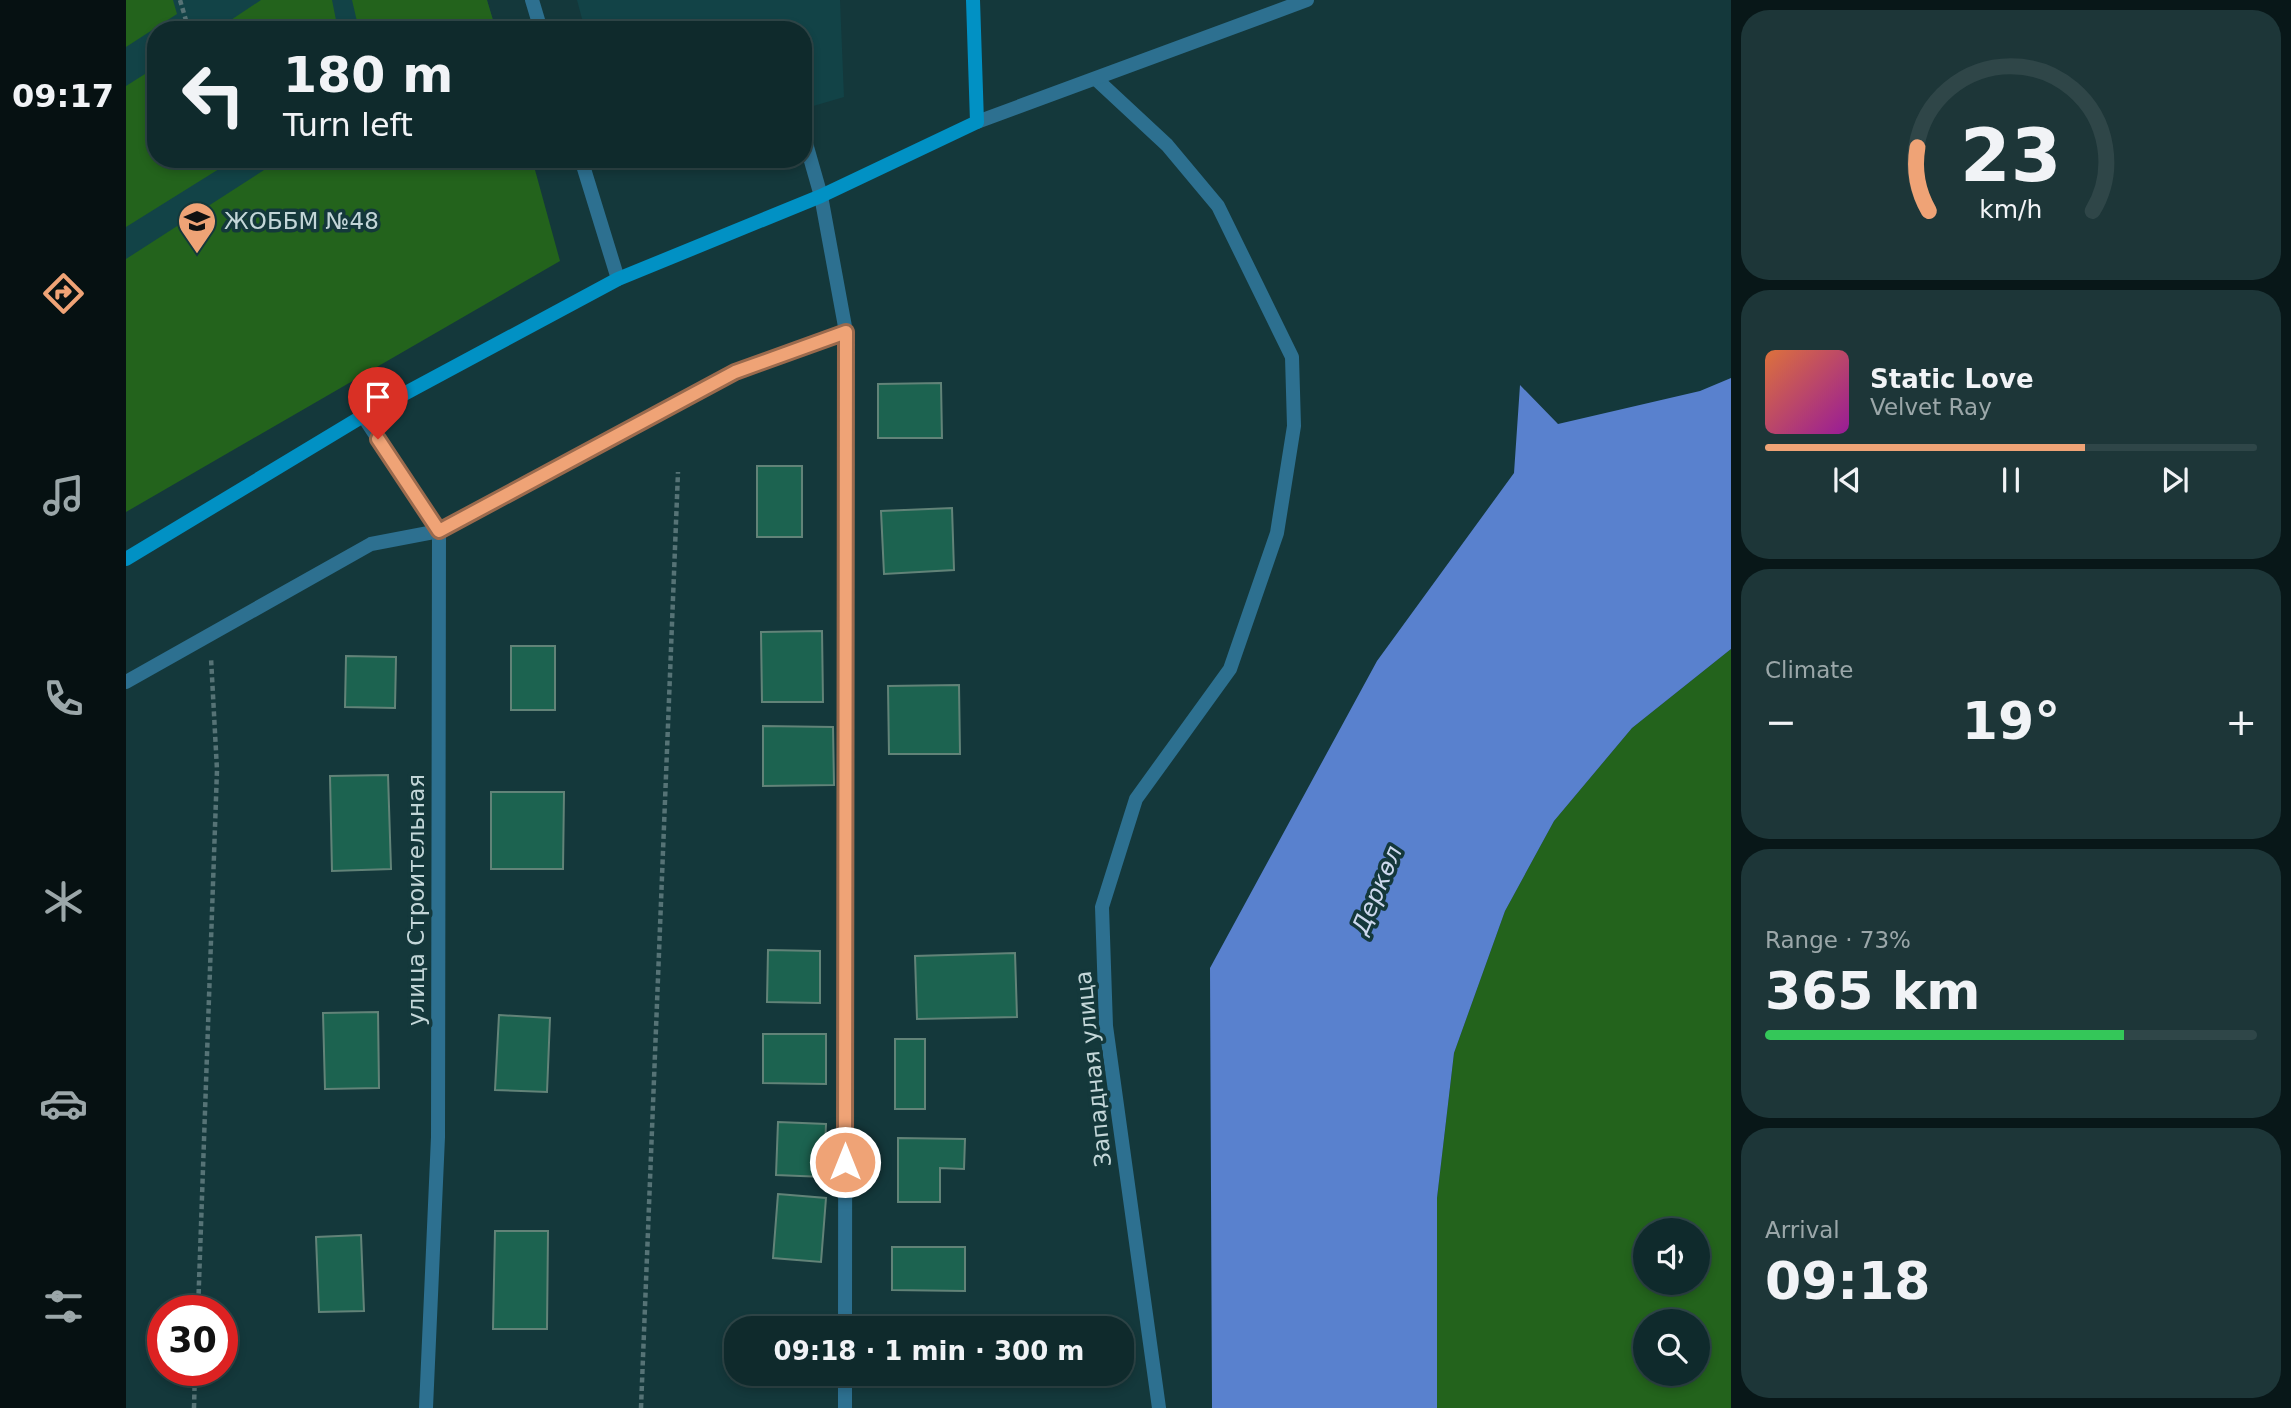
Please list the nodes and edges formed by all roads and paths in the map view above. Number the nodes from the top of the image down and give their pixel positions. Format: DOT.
graph roads {
  1 [pos="180,0"];
  2 [pos="532,0"];
  3 [pos="974,0"];
  4 [pos="1307,0"];
  5 [pos="186,21"];
  6 [pos="538,21"];
  7 [pos="1096,79"];
  8 [pos="977,122"];
  9 [pos="812,164"];
  10 [pos="584,168"];
  11 [pos="821,196"];
  12 [pos="618,279"];
  13 [pos="846,332"];
  14 [pos="363,416"];
  15 [pos="678,472"];
  16 [pos="439,531"];
  17 [pos="126,559"];
  18 [pos="212,632"];
  19 [pos="126,682"];
  20 [pos="199,1295"];
  21 [pos="845,1316"];
  22 [pos="195,1386"];
  23 [pos="845,1386"];
  24 [pos="194,1408"];
  25 [pos="426,1408"];
  26 [pos="641,1408"];
  27 [pos="845,1408"];
  28 [pos="1159,1408"];
  1 -- 5 [label="path"];
  2 -- 6 [label="street"];
  3 -- 8 [label="main road"];
  4 -- 7 [label="street"];
  7 -- 8 [label="street"];
  7 -- 28 [label="street, Западная улица"];
  8 -- 11 [label="main road"];
  9 -- 11 [label="street"];
  10 -- 12 [label="street"];
  11 -- 12 [label="main road"];
  11 -- 13 [label="street"];
  12 -- 14 [label="main road"];
  13 -- 16 [label="street"];
  13 -- 21 [label="street"];
  14 -- 16 [label="street"];
  14 -- 17 [label="main road"];
  15 -- 26 [label="path"];
  16 -- 18 [label="street"];
  16 -- 25 [label="street, улица Строительная"];
  18 -- 19 [label="street"];
  18 -- 20 [label="path"];
  22 -- 24 [label="path"];
  23 -- 27 [label="street"];
}
